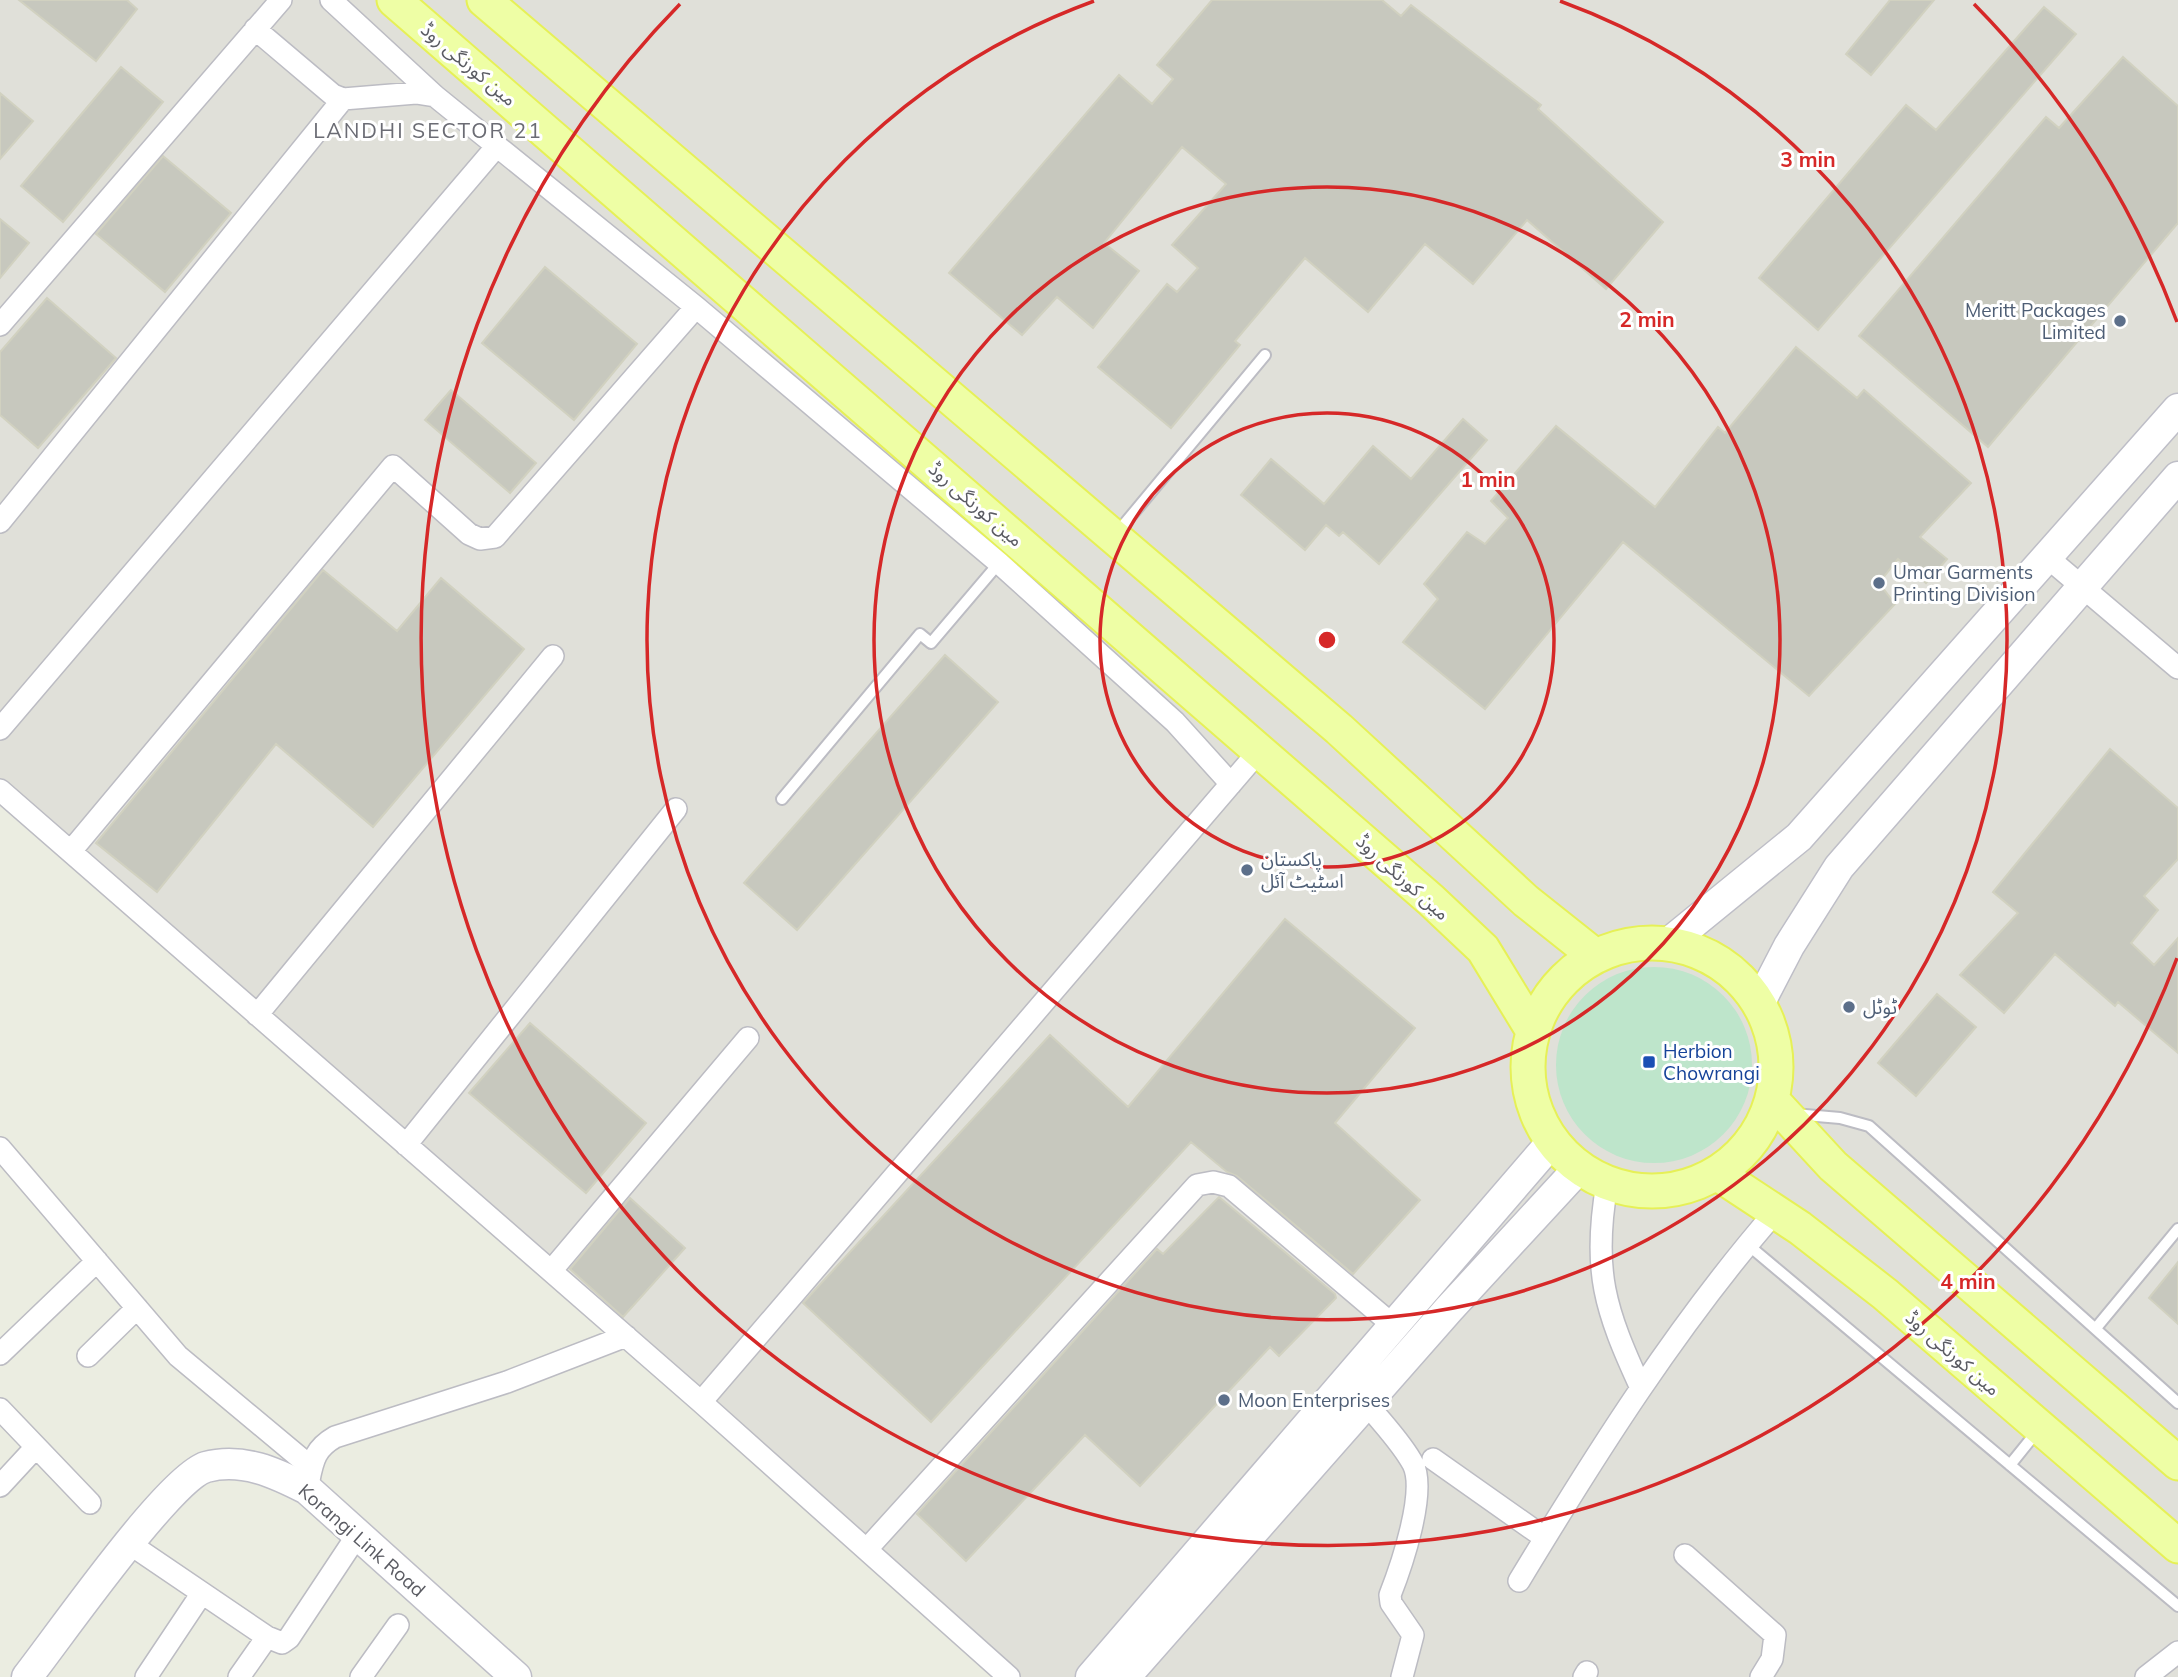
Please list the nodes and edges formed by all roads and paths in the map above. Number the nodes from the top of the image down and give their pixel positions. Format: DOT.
graph roads {
  1 [pos="281,0"];
  2 [pos="331,0"];
  3 [pos="394,0"];
  4 [pos="484,0"];
  5 [pos="255,29"];
  6 [pos="435,96"];
  7 [pos="343,99"];
  8 [pos="497,146"];
  9 [pos="696,307"];
  10 [pos="0,325"];
  11 [pos="1265,355"];
  12 [pos="2178,409"];
  13 [pos="2178,477"];
  14 [pos="0,522"];
  15 [pos="1114,537"];
  16 [pos="2047,557"];
  17 [pos="999,563"];
  18 [pos="2084,586"];
  19 [pos="553,656"];
  20 [pos="2178,668"];
  21 [pos="0,729"];
  22 [pos="1259,751"];
  23 [pos="1231,784"];
  24 [pos="0,790"];
  25 [pos="782,799"];
  26 [pos="676,809"];
  27 [pos="71,850"];
  28 [pos="1670,942"];
  29 [pos="1594,955"];
  30 [pos="1760,1002"];
  31 [pos="257,1015"];
  32 [pos="1533,1031"];
  33 [pos="748,1038"];
  34 [pos="1779,1107"];
  35 [pos="1551,1143"];
  36 [pos="406,1144"];
  37 [pos="0,1148"];
  38 [pos="1718,1174"];
  39 [pos="1593,1176"];
  40 [pos="1776,1211"];
  41 [pos="2178,1229"];
  42 [pos="1747,1244"];
  43 [pos="97,1261"];
  44 [pos="551,1271"];
  45 [pos="137,1308"];
  46 [pos="1394,1325"];
  47 [pos="2096,1328"];
  48 [pos="626,1336"];
  49 [pos="0,1354"];
  50 [pos="88,1356"];
  51 [pos="1641,1388"];
  52 [pos="701,1402"];
  53 [pos="2178,1402"];
  54 [pos="1367,1404"];
  55 [pos="0,1409"];
  56 [pos="2040,1428"];
  57 [pos="36,1447"];
  58 [pos="1433,1459"];
  59 [pos="2178,1463"];
  60 [pos="2010,1465"];
  61 [pos="309,1478"];
  62 [pos="0,1486"];
  63 [pos="90,1503"];
  64 [pos="358,1534"];
  65 [pos="1545,1538"];
  66 [pos="130,1544"];
  67 [pos="2178,1546"];
  68 [pos="867,1549"];
  69 [pos="1685,1555"];
  70 [pos="1519,1581"];
  71 [pos="202,1594"];
  72 [pos="2178,1606"];
  73 [pos="398,1625"];
  74 [pos="267,1637"];
  75 [pos="2178,1652"];
  76 [pos="27,1677"];
  77 [pos="146,1677"];
  78 [pos="239,1677"];
  79 [pos="361,1677"];
  80 [pos="516,1677"];
  81 [pos="1009,1677"];
  82 [pos="1091,1677"];
  83 [pos="1125,1677"];
  84 [pos="1402,1677"];
  85 [pos="1760,1677"];
  86 [pos="2146,1677"];
  1 -- 5 [label="street"];
  2 -- 6 [label="street"];
  3 -- 22 [label="main road, مین کورنگی روڈ"];
  4 -- 15 [label="main road"];
  5 -- 7 [label="street"];
  5 -- 10 [label="street"];
  6 -- 7 [label="street"];
  6 -- 8 [label="street"];
  7 -- 14 [label="street"];
  8 -- 9 [label="street"];
  8 -- 21 [label="street"];
  9 -- 17 [label="street"];
  9 -- 27 [label="street"];
  11 -- 15 [label="lane"];
  12 -- 16 [label="main road"];
  13 -- 18 [label="main road"];
  15 -- 29 [label="main road"];
  16 -- 18 [label="street"];
  16 -- 28 [label="main road"];
  17 -- 23 [label="street"];
  17 -- 25 [label="lane"];
  18 -- 20 [label="street"];
  18 -- 30 [label="main road"];
  19 -- 31 [label="street"];
  22 -- 23 [label="street"];
  22 -- 32 [label="main road, مین کورنگی روڈ"];
  23 -- 52 [label="street"];
  24 -- 27 [label="street"];
  26 -- 36 [label="street"];
  27 -- 31 [label="street"];
  28 -- 29 [label="main road"];
  28 -- 30 [label="main road"];
  29 -- 32 [label="main road"];
  30 -- 34 [label="main road"];
  31 -- 36 [label="street"];
  32 -- 35 [label="main road"];
  33 -- 44 [label="street"];
  34 -- 38 [label="main road"];
  34 -- 47 [label="lane"];
  34 -- 59 [label="main road"];
  35 -- 39 [label="main road"];
  35 -- 46 [label="main road"];
  36 -- 44 [label="street"];
  37 -- 43 [label="street"];
  38 -- 39 [label="main road"];
  38 -- 40 [label="main road, مین کورنگی روڈ"];
  39 -- 51 [label="street"];
  39 -- 54 [label="main road"];
  40 -- 42 [label="street"];
  40 -- 56 [label="main road, مین کورنگی روڈ"];
  41 -- 47 [label="lane"];
  42 -- 51 [label="street"];
  42 -- 60 [label="lane"];
  43 -- 45 [label="street"];
  43 -- 49 [label="street"];
  44 -- 48 [label="street"];
  45 -- 50 [label="street"];
  45 -- 61 [label="street"];
  46 -- 68 [label="street"];
  46 -- 82 [label="main road"];
  47 -- 53 [label="lane"];
  48 -- 52 [label="street"];
  48 -- 61 [label="street"];
  51 -- 65 [label="street"];
  52 -- 68 [label="street"];
  54 -- 83 [label="main road"];
  54 -- 84 [label="street"];
  55 -- 57 [label="street"];
  56 -- 60 [label="lane"];
  56 -- 67 [label="main road, مین کورنگی روڈ"];
  57 -- 62 [label="street"];
  57 -- 63 [label="street"];
  58 -- 65 [label="street"];
  60 -- 72 [label="lane"];
  61 -- 64 [label="main road, Korangi Link Road"];
  61 -- 66 [label="main road, Korangi Link Road"];
  64 -- 74 [label="street"];
  64 -- 80 [label="main road, Korangi Link Road"];
  65 -- 70 [label="street"];
  66 -- 71 [label="street"];
  66 -- 76 [label="main road, Korangi Link Road"];
  68 -- 81 [label="street"];
  69 -- 85 [label="street"];
  71 -- 74 [label="street"];
  71 -- 77 [label="street"];
  73 -- 79 [label="street"];
  74 -- 78 [label="street"];
  75 -- 86 [label="street"];
}
